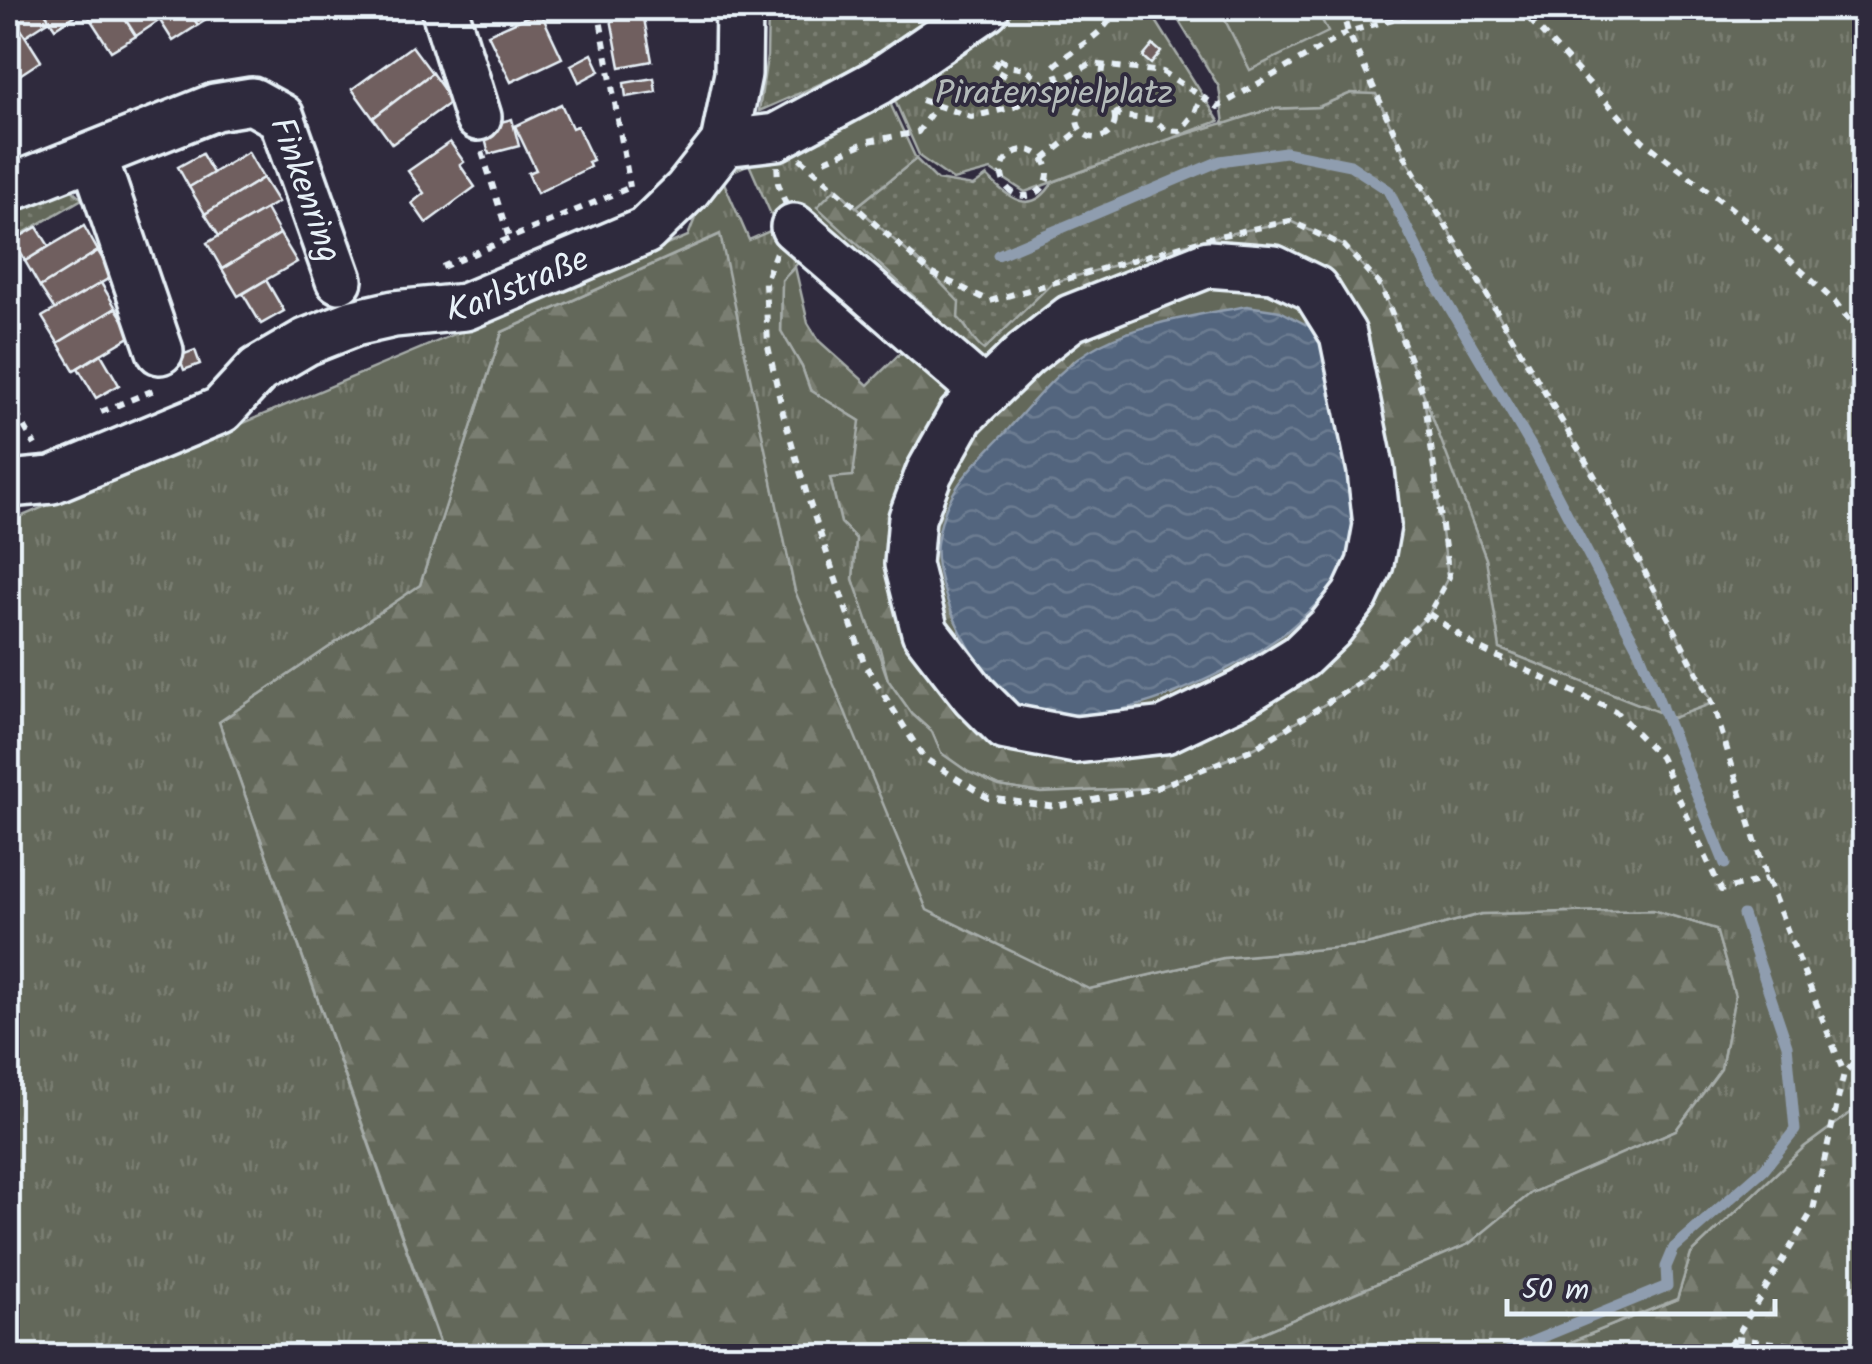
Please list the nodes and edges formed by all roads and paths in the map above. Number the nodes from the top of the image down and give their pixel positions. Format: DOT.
graph roads {
  1 [pos="444,8"];
  2 [pos="598,8"];
  3 [pos="739,8"];
  4 [pos="986,8"];
  5 [pos="1116,8"];
  6 [pos="1341,8"];
  7 [pos="1431,8"];
  8 [pos="1519,8"];
  9 [pos="1348,32"];
  10 [pos="1104,66"];
  11 [pos="878,82"];
  12 [pos="1059,82"];
  13 [pos="1034,93"];
  14 [pos="1201,96"];
  15 [pos="1110,104"];
  16 [pos="936,106"];
  17 [pos="478,117"];
  18 [pos="1080,130"];
  19 [pos="776,138"];
  20 [pos="724,143"];
  21 [pos="94,157"];
  22 [pos="1044,159"];
  23 [pos="810,166"];
  24 [pos="646,180"];
  25 [pos="630,187"];
  26 [pos="8,189"];
  27 [pos="794,227"];
  28 [pos="510,238"];
  29 [pos="438,269"];
  30 [pos="339,280"];
  31 [pos="1864,341"];
  32 [pos="160,351"];
  33 [pos="985,394"];
  34 [pos="8,399"];
  35 [pos="36,446"];
  36 [pos="8,484"];
  37 [pos="1429,614"];
  38 [pos="1767,879"];
  39 [pos="1864,1052"];
  40 [pos="1844,1073"];
  41 [pos="1735,1339"];
  42 [pos="1864,1352"];
  43 [pos="1718,1356"];
  1 -- 17 [label="street"];
  2 -- 25 [label="path"];
  3 -- 20 [label="street"];
  4 -- 11 [label="street"];
  5 -- 12 [label="path"];
  6 -- 9 [label="path"];
  7 -- 9 [label="path"];
  8 -- 31 [label="path"];
  9 -- 14 [label="path"];
  9 -- 38 [label="path"];
  10 -- 12 [label="path"];
  10 -- 14 [label="path"];
  10 -- 15 [label="path"];
  11 -- 16 [label="path"];
  11 -- 19 [label="street"];
  12 -- 13 [label="path"];
  13 -- 13 [label="path"];
  13 -- 16 [label="path"];
  14 -- 15 [label="path"];
  15 -- 18 [label="path"];
  15 -- 18 [label="path"];
  16 -- 23 [label="path"];
  17 -- 28 [label="path"];
  18 -- 22 [label="path"];
  19 -- 20 [label="street"];
  19 -- 23 [label="path"];
  19 -- 27 [label="path"];
  20 -- 36 [label="street, Karlstraße"];
  21 -- 26 [label="street, Finkenring"];
  21 -- 30 [label="street, Finkenring"];
  21 -- 32 [label="street"];
  22 -- 22 [label="path"];
  23 -- 37 [label="path"];
  24 -- 25 [label="path"];
  25 -- 28 [label="path"];
  27 -- 33 [label="street"];
  27 -- 37 [label="path"];
  28 -- 29 [label="path"];
  33 -- 33 [label="street"];
  34 -- 35 [label="path"];
  37 -- 38 [label="path"];
  38 -- 40 [label="path"];
  39 -- 40 [label="path"];
  40 -- 41 [label="path"];
  41 -- 42 [label="path"];
  41 -- 43 [label="path"];
}
